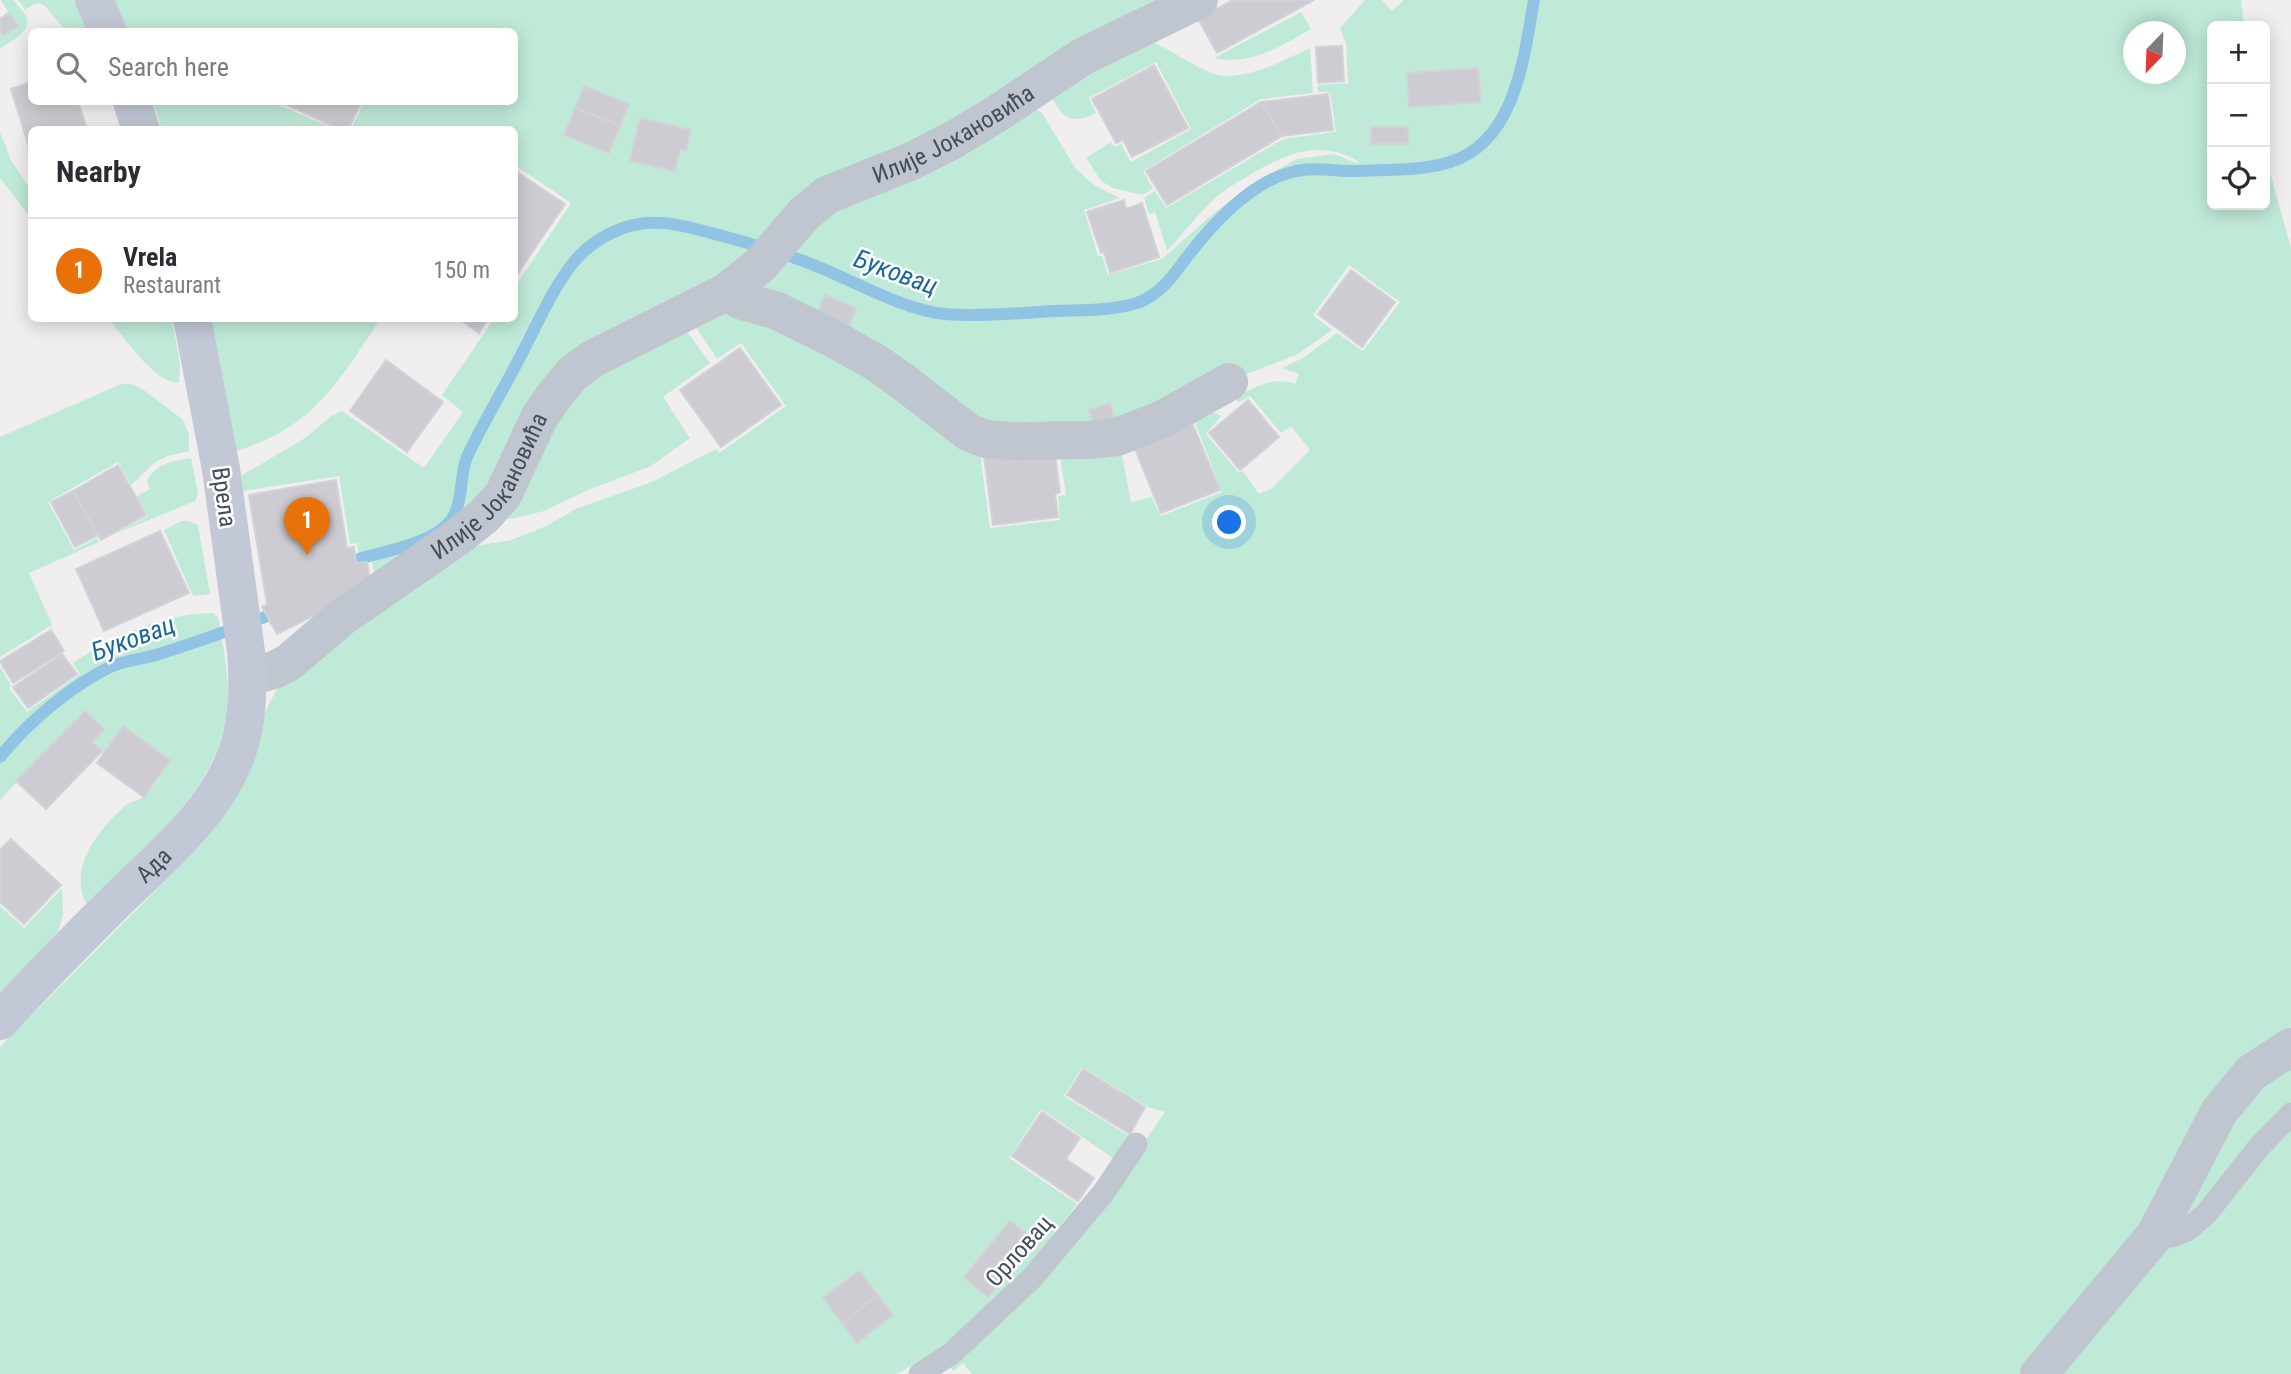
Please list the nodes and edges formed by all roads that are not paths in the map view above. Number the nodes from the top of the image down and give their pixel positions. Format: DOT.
graph roads {
  1 [pos="93,0"];
  2 [pos="1199,0"];
  3 [pos="106,28"];
  4 [pos="133,105"];
  5 [pos="140,126"];
  6 [pos="726,292"];
  7 [pos="193,322"];
  8 [pos="1229,382"];
  9 [pos="247,665"];
  10 [pos="0,1021"];
  11 [pos="2291,1047"];
  12 [pos="2291,1114"];
  13 [pos="1136,1144"];
  14 [pos="2155,1235"];
  15 [pos="920,1374"];
  16 [pos="2039,1374"];
  1 -- 3 [label="street"];
  2 -- 6 [label="street, Илије Јокановића"];
  4 -- 5 [label="street"];
  6 -- 8 [label="street"];
  6 -- 9 [label="street, Илије Јокановића"];
  7 -- 9 [label="street, Врела"];
  9 -- 10 [label="street, Ада"];
  11 -- 14 [label="street"];
  12 -- 14 [label="lane"];
  13 -- 15 [label="lane, Орловац"];
  14 -- 16 [label="street"];
}
